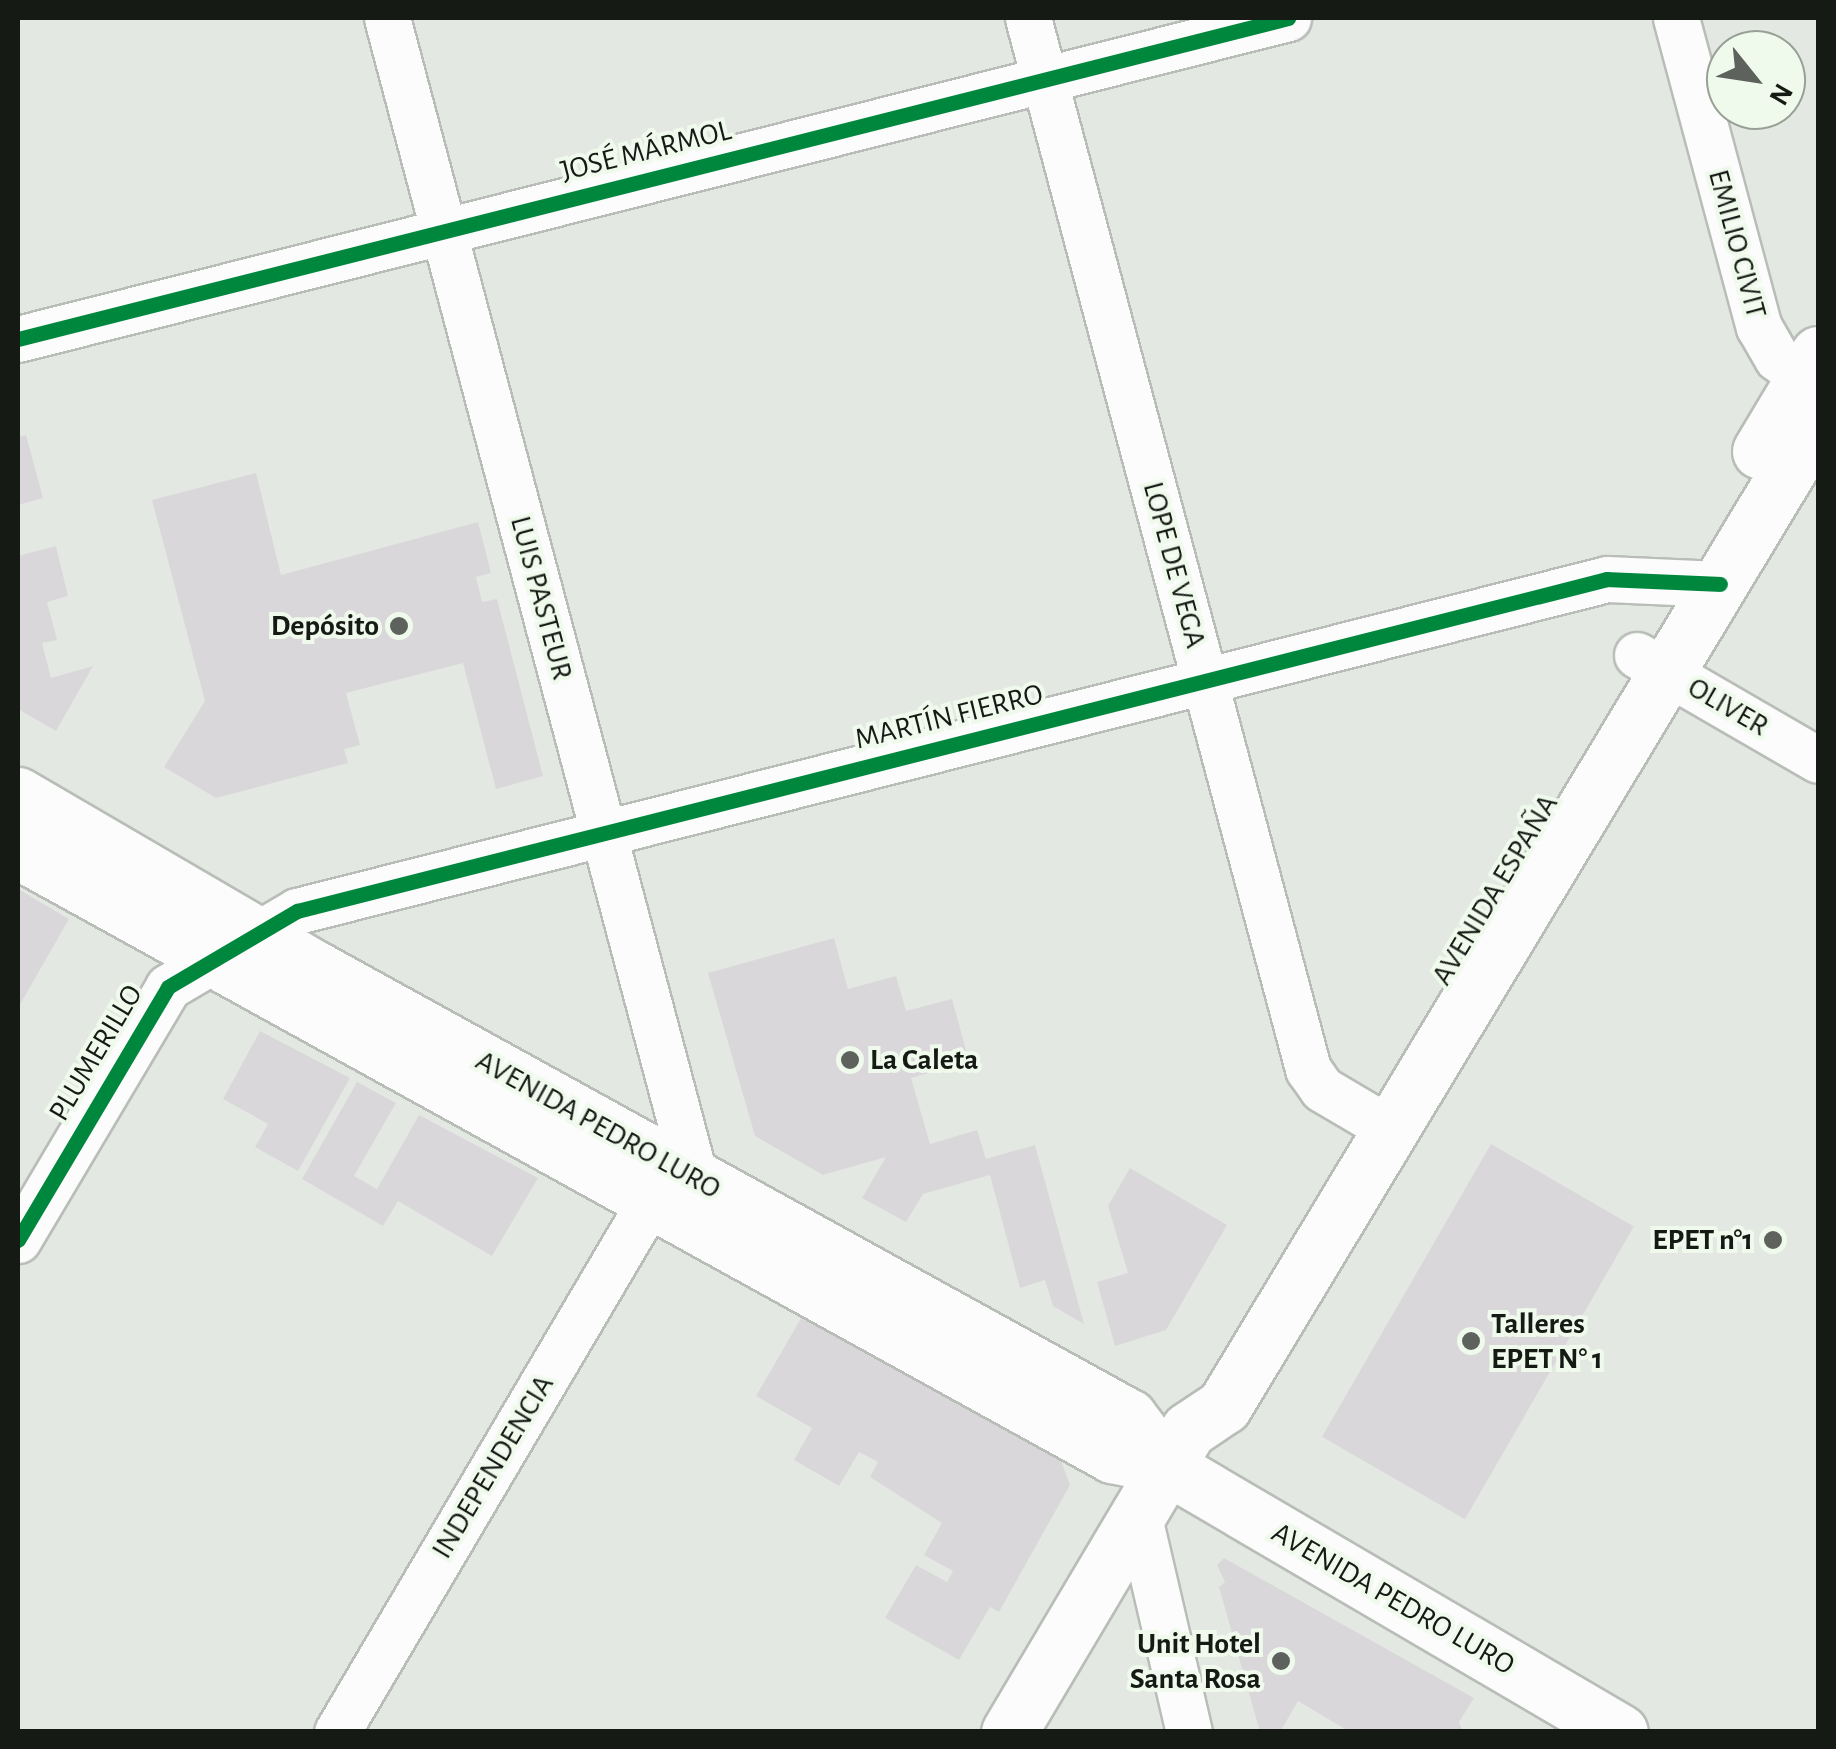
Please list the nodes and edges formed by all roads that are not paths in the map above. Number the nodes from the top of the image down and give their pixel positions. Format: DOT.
graph roads {
  1 [pos="388,18"];
  2 [pos="1028,18"];
  3 [pos="1288,18"];
  4 [pos="1676,18"];
  5 [pos="1045,79"];
  6 [pos="444,231"];
  7 [pos="18,338"];
  8 [pos="1815,386"];
  9 [pos="1701,582"];
  10 [pos="1652,664"];
  11 [pos="1205,680"];
  12 [pos="1818,760"];
  13 [pos="18,795"];
  14 [pos="604,832"];
  15 [pos="18,851"];
  16 [pos="252,933"];
  17 [pos="204,960"];
  18 [pos="1376,1121"];
  19 [pos="672,1190"];
  20 [pos="18,1240"];
  21 [pos="1177,1448"];
  22 [pos="1138,1513"];
  23 [pos="337,1732"];
  24 [pos="1009,1732"];
  25 [pos="1189,1732"];
  26 [pos="1620,1732"];
  1 -- 6 [label="street, LUIS PASTEUR"];
  2 -- 5 [label="street, LOPE DE VEGA"];
  3 -- 5 [label="street, JOSÉ MÁRMOL"];
  4 -- 8 [label="street, EMILIO CIVIT"];
  5 -- 6 [label="street, JOSÉ MÁRMOL"];
  5 -- 11 [label="street, LOPE DE VEGA"];
  6 -- 7 [label="street, JOSÉ MÁRMOL"];
  6 -- 14 [label="street, LUIS PASTEUR"];
  8 -- 9 [label="main road, AVENIDA ESPAÑA"];
  9 -- 10 [label="main road, AVENIDA ESPAÑA"];
  9 -- 11 [label="street, MARTÍN FIERRO"];
  10 -- 12 [label="street, OLIVER"];
  10 -- 18 [label="main road, AVENIDA ESPAÑA"];
  11 -- 14 [label="street, MARTÍN FIERRO"];
  11 -- 18 [label="street, LOPE DE VEGA"];
  13 -- 16 [label="main road, AVENIDA PEDRO LURO"];
  14 -- 16 [label="street, MARTÍN FIERRO"];
  14 -- 19 [label="street, LUIS PASTEUR"];
  15 -- 17 [label="main road, AVENIDA PEDRO LURO"];
  16 -- 17 [label="street, MARTÍN FIERRO"];
  16 -- 19 [label="main road, AVENIDA PEDRO LURO"];
  17 -- 19 [label="main road, AVENIDA PEDRO LURO"];
  17 -- 20 [label="street, PLUMERILLO"];
  18 -- 21 [label="main road, AVENIDA ESPAÑA"];
  19 -- 21 [label="main road, AVENIDA PEDRO LURO"];
  19 -- 23 [label="street, INDEPENDENCIA"];
  21 -- 22 [label="main road"];
  21 -- 26 [label="main road, AVENIDA PEDRO LURO"];
  22 -- 24 [label="main road"];
  22 -- 25 [label="street"];
}
